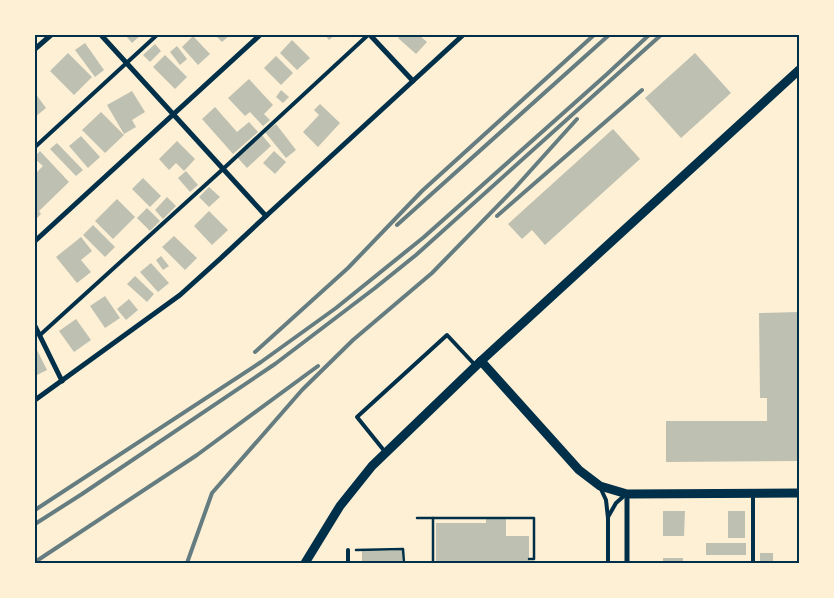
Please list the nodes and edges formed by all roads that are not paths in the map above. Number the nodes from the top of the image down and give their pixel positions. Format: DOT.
graph roads {
  1 [pos="51,35"];
  2 [pos="100,35"];
  3 [pos="157,35"];
  4 [pos="260,35"];
  5 [pos="369,35"];
  6 [pos="463,35"];
  7 [pos="35,50"];
  8 [pos="126,63"];
  9 [pos="799,70"];
  10 [pos="413,82"];
  11 [pos="173,115"];
  12 [pos="35,147"];
  13 [pos="223,169"];
  14 [pos="266,216"];
  15 [pos="35,241"];
  16 [pos="35,326"];
  17 [pos="40,335"];
  18 [pos="478,363"];
  19 [pos="62,381"];
  20 [pos="35,400"];
  21 [pos="386,452"];
  22 [pos="600,486"];
  23 [pos="752,493"];
  24 [pos="799,493"];
  25 [pos="627,494"];
  26 [pos="608,518"];
  27 [pos="348,550"];
  28 [pos="305,563"];
  29 [pos="348,563"];
  30 [pos="608,563"];
  31 [pos="626,563"];
  32 [pos="752,563"];
  1 -- 7 [label="street"];
  2 -- 8 [label="street"];
  3 -- 8 [label="lane"];
  4 -- 11 [label="street"];
  5 -- 10 [label="street"];
  5 -- 13 [label="lane"];
  6 -- 10 [label="street"];
  8 -- 11 [label="street"];
  8 -- 12 [label="lane"];
  9 -- 18 [label="street"];
  10 -- 14 [label="street"];
  11 -- 13 [label="street"];
  11 -- 15 [label="street"];
  13 -- 14 [label="street"];
  13 -- 17 [label="lane"];
  14 -- 19 [label="street"];
  16 -- 17 [label="street"];
  17 -- 19 [label="street"];
  18 -- 21 [label="street"];
  18 -- 21 [label="lane"];
  18 -- 22 [label="street"];
  19 -- 20 [label="street"];
  21 -- 28 [label="street"];
  22 -- 25 [label="street"];
  22 -- 26 [label="lane"];
  23 -- 24 [label="street"];
  23 -- 25 [label="street"];
  23 -- 32 [label="lane"];
  25 -- 26 [label="lane"];
  25 -- 31 [label="street"];
  26 -- 30 [label="lane"];
  27 -- 29 [label="lane"];
}
